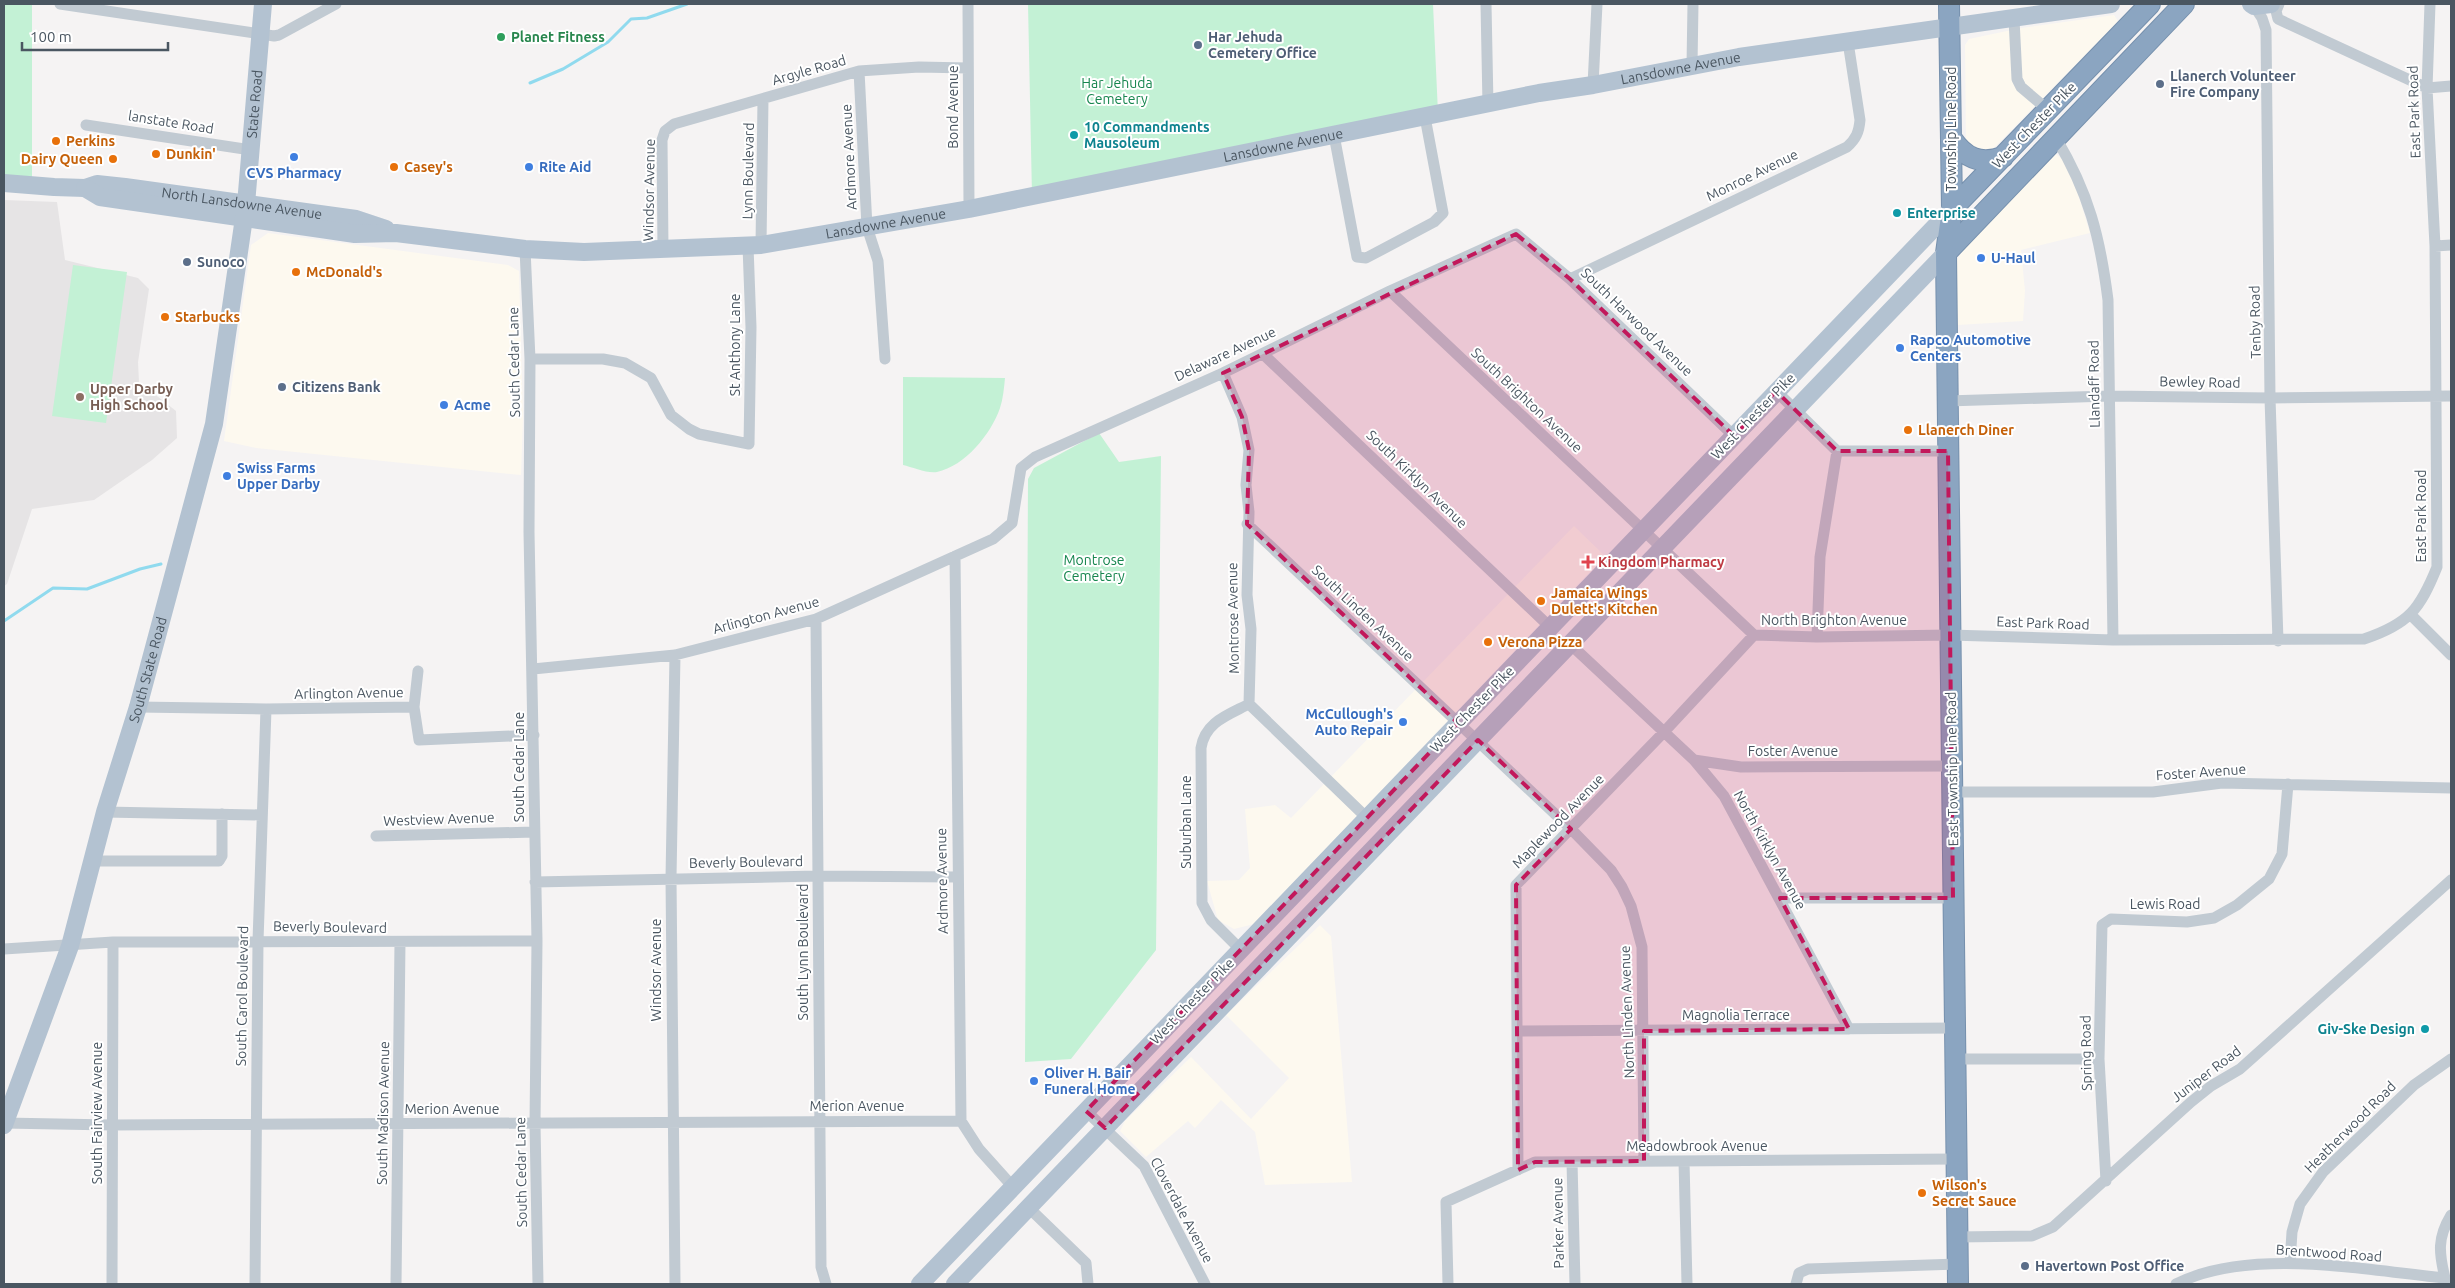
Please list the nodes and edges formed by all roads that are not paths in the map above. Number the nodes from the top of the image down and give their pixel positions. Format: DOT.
graph roads {
  1 [pos="60,4"];
  2 [pos="263,4"];
  3 [pos="336,4"];
  4 [pos="968,4"];
  5 [pos="1486,4"];
  6 [pos="1597,4"];
  7 [pos="1693,4"];
  8 [pos="1949,4"];
  9 [pos="2112,4"];
  10 [pos="2150,4"];
  11 [pos="2184,4"];
  12 [pos="2279,4"];
  13 [pos="2430,4"];
  14 [pos="96,6"];
  15 [pos="2263,8"];
  16 [pos="2014,18"];
  17 [pos="1950,27"];
  18 [pos="2266,30"];
  19 [pos="261,33"];
  20 [pos="1848,42"];
  21 [pos="1692,65"];
  22 [pos="968,68"];
  23 [pos="859,71"];
  24 [pos="1594,85"];
  25 [pos="2451,86"];
  26 [pos="2427,88"];
  27 [pos="763,99"];
  28 [pos="1488,105"];
  29 [pos="2048,110"];
  30 [pos="1425,117"];
  31 [pos="91,125"];
  32 [pos="665,130"];
  33 [pos="1334,134"];
  34 [pos="2056,138"];
  35 [pos="1952,139"];
  36 [pos="251,150"];
  37 [pos="2003,157"];
  38 [pos="4,183"];
  39 [pos="969,209"];
  40 [pos="1952,209"];
  41 [pos="245,211"];
  42 [pos="867,227"];
  43 [pos="1516,234"];
  44 [pos="755,245"];
  45 [pos="2435,246"];
  46 [pos="2451,246"];
  47 [pos="525,249"];
  48 [pos="663,250"];
  49 [pos="1946,253"];
  50 [pos="1570,279"];
  51 [pos="1390,291"];
  52 [pos="1263,354"];
  53 [pos="530,359"];
  54 [pos="885,359"];
  55 [pos="1223,373"];
  56 [pos="1776,391"];
  57 [pos="2110,396"];
  58 [pos="2451,396"];
  59 [pos="2435,397"];
  60 [pos="2270,398"];
  61 [pos="1948,401"];
  62 [pos="1795,410"];
  63 [pos="1734,436"];
  64 [pos="1948,450"];
  65 [pos="1838,451"];
  66 [pos="1247,524"];
  67 [pos="1644,530"];
  68 [pos="993,539"];
  69 [pos="1663,548"];
  70 [pos="955,556"];
  71 [pos="2411,615"];
  72 [pos="816,620"];
  73 [pos="1550,627"];
  74 [pos="1754,635"];
  75 [pos="1950,635"];
  76 [pos="1816,637"];
  77 [pos="2113,640"];
  78 [pos="2278,641"];
  79 [pos="1570,644"];
  80 [pos="675,655"];
  81 [pos="2451,655"];
  82 [pos="533,668"];
  83 [pos="418,671"];
  84 [pos="1249,704"];
  85 [pos="138,707"];
  86 [pos="414,707"];
  87 [pos="266,709"];
  88 [pos="1458,723"];
  89 [pos="1664,732"];
  90 [pos="534,735"];
  91 [pos="1478,740"];
  92 [pos="1694,760"];
  93 [pos="1952,766"];
  94 [pos="2288,784"];
  95 [pos="2451,788"];
  96 [pos="1952,792"];
  97 [pos="105,812"];
  98 [pos="222,814"];
  99 [pos="261,815"];
  100 [pos="1367,818"];
  101 [pos="1571,829"];
  102 [pos="534,832"];
  103 [pos="376,836"];
  104 [pos="92,861"];
  105 [pos="817,876"];
  106 [pos="957,877"];
  107 [pos="671,878"];
  108 [pos="2451,880"];
  109 [pos="535,882"];
  110 [pos="1780,898"];
  111 [pos="1953,898"];
  112 [pos="2102,925"];
  113 [pos="258,941"];
  114 [pos="537,941"];
  115 [pos="113,942"];
  116 [pos="400,942"];
  117 [pos="70,946"];
  118 [pos="4,949"];
  119 [pos="1240,950"];
  120 [pos="1955,1028"];
  121 [pos="1849,1029"];
  122 [pos="1517,1031"];
  123 [pos="1644,1031"];
  124 [pos="2099,1059"];
  125 [pos="2451,1059"];
  126 [pos="1955,1060"];
  127 [pos="1086,1111"];
  128 [pos="819,1121"];
  129 [pos="961,1121"];
  130 [pos="4,1123"];
  131 [pos="255,1124"];
  132 [pos="397,1124"];
  133 [pos="535,1124"];
  134 [pos="673,1124"];
  135 [pos="111,1125"];
  136 [pos="1105,1128"];
  137 [pos="1956,1159"];
  138 [pos="1644,1161"];
  139 [pos="1684,1161"];
  140 [pos="1572,1162"];
  141 [pos="1518,1170"];
  142 [pos="2106,1181"];
  143 [pos="1013,1187"];
  144 [pos="1029,1208"];
  145 [pos="2451,1215"];
  146 [pos="1957,1237"];
  147 [pos="2290,1263"];
  148 [pos="1958,1264"];
  149 [pos="1798,1279"];
  150 [pos="2448,1281"];
  151 [pos="112,1284"];
  152 [pos="255,1284"];
  153 [pos="396,1284"];
  154 [pos="538,1284"];
  155 [pos="675,1284"];
  156 [pos="826,1284"];
  157 [pos="920,1284"];
  158 [pos="955,1284"];
  159 [pos="1088,1284"];
  160 [pos="1205,1284"];
  161 [pos="1448,1284"];
  162 [pos="1575,1284"];
  163 [pos="1687,1284"];
  164 [pos="1958,1284"];
  165 [pos="2176,1284"];
  1 -- 14 [label="street"];
  2 -- 19 [label="main road, State Road"];
  3 -- 19 [label="street"];
  4 -- 22 [label="street, Bond Avenue"];
  5 -- 28 [label="street"];
  6 -- 24 [label="street"];
  7 -- 21 [label="street"];
  8 -- 17 [label="highway, Township Line Road"];
  9 -- 16 [label="main road, Lansdowne Avenue"];
  10 -- 29 [label="highway, West Chester Pike"];
  11 -- 34 [label="highway, West Chester Pike"];
  12 -- 15 [label="street"];
  13 -- 26 [label="street, East Park Road"];
  14 -- 19 [label="street"];
  15 -- 18 [label="street"];
  15 -- 18 [label="street, Tenby Road"];
  15 -- 26 [label="street"];
  16 -- 17 [label="main road, Lansdowne Avenue"];
  16 -- 29 [label="street"];
  17 -- 20 [label="main road, Lansdowne Avenue"];
  17 -- 35 [label="highway, Township Line Road"];
  18 -- 60 [label="street, Tenby Road"];
  19 -- 36 [label="main road, State Road"];
  20 -- 21 [label="main road, Lansdowne Avenue"];
  20 -- 50 [label="street, Monroe Avenue"];
  21 -- 24 [label="main road, Lansdowne Avenue"];
  22 -- 23 [label="street, Argyle Road"];
  22 -- 39 [label="street, Bond Avenue"];
  23 -- 27 [label="street, Argyle Road"];
  23 -- 42 [label="street, Ardmore Avenue"];
  24 -- 28 [label="main road, Lansdowne Avenue"];
  25 -- 26 [label="street"];
  26 -- 45 [label="street, East Park Road"];
  27 -- 32 [label="street, Argyle Road"];
  27 -- 44 [label="street, Lynn Boulevard"];
  28 -- 30 [label="main road, Lansdowne Avenue"];
  29 -- 37 [label="highway, West Chester Pike"];
  30 -- 33 [label="main road, Lansdowne Avenue"];
  30 -- 33 [label="street"];
  31 -- 36 [label="street, lanstate Road"];
  32 -- 48 [label="street, Windsor Avenue"];
  33 -- 39 [label="main road, Lansdowne Avenue"];
  34 -- 49 [label="highway, West Chester Pike"];
  34 -- 57 [label="street, Llandaff Road"];
  35 -- 37 [label="highway"];
  35 -- 40 [label="highway, Township Line Road"];
  36 -- 41 [label="main road, State Road"];
  37 -- 40 [label="highway, West Chester Pike"];
  38 -- 41 [label="main road, North Lansdowne Avenue"];
  39 -- 42 [label="main road, Lansdowne Avenue"];
  40 -- 49 [label="highway, Township Line Road"];
  40 -- 56 [label="main road, West Chester Pike"];
  41 -- 47 [label="main road, North Lansdowne Avenue"];
  41 -- 85 [label="main road, South State Road"];
  42 -- 44 [label="main road, Lansdowne Avenue"];
  42 -- 54 [label="street, Ardmore Avenue"];
  43 -- 50 [label="street, South Harwood Avenue"];
  43 -- 51 [label="street, Delaware Avenue"];
  44 -- 48 [label="main road, Lansdowne Avenue"];
  44 -- 53 [label="street, St Anthony Lane"];
  45 -- 46 [label="street"];
  45 -- 59 [label="street, East Park Road"];
  47 -- 48 [label="main road, Lansdowne Avenue"];
  47 -- 53 [label="street, South Cedar Lane"];
  49 -- 61 [label="highway, East Township Line Road"];
  49 -- 62 [label="main road, West Chester Pike"];
  50 -- 63 [label="street, South Harwood Avenue"];
  51 -- 52 [label="street, Delaware Avenue"];
  51 -- 67 [label="street, South Brighton Avenue"];
  52 -- 55 [label="street, Delaware Avenue"];
  52 -- 73 [label="street, South Kirklyn Avenue"];
  53 -- 82 [label="street, South Cedar Lane"];
  55 -- 66 [label="street, Montrose Avenue"];
  55 -- 68 [label="street, Delaware Avenue"];
  56 -- 62 [label="street"];
  56 -- 63 [label="main road, West Chester Pike"];
  57 -- 60 [label="street, Bewley Road"];
  57 -- 61 [label="street, Bewley Road"];
  57 -- 77 [label="street, Llandaff Road"];
  58 -- 59 [label="street, Bewley Road"];
  59 -- 60 [label="street, Bewley Road"];
  59 -- 71 [label="street, East Park Road"];
  60 -- 78 [label="street, Tenby Road"];
  61 -- 64 [label="highway, East Township Line Road"];
  62 -- 65 [label="street"];
  62 -- 69 [label="main road, West Chester Pike"];
  63 -- 67 [label="main road, West Chester Pike"];
  64 -- 65 [label="street"];
  64 -- 75 [label="highway, East Township Line Road"];
  65 -- 76 [label="street"];
  66 -- 84 [label="street, Montrose Avenue"];
  66 -- 88 [label="street, South Linden Avenue"];
  67 -- 69 [label="street, South Brighton Avenue"];
  67 -- 73 [label="main road, West Chester Pike"];
  68 -- 70 [label="street, Arlington Avenue"];
  69 -- 74 [label="street, North Brighton Avenue"];
  69 -- 79 [label="main road, West Chester Pike"];
  70 -- 72 [label="street, Arlington Avenue"];
  70 -- 106 [label="street, Ardmore Avenue"];
  71 -- 78 [label="street, East Park Road"];
  71 -- 81 [label="street"];
  72 -- 80 [label="street, Arlington Avenue"];
  72 -- 105 [label="street, South Lynn Boulevard"];
  73 -- 88 [label="main road, West Chester Pike"];
  74 -- 76 [label="street, North Brighton Avenue"];
  74 -- 89 [label="street, Maplewood Avenue"];
  75 -- 76 [label="street, North Brighton Avenue"];
  75 -- 77 [label="street, East Park Road"];
  75 -- 93 [label="highway, East Township Line Road"];
  77 -- 78 [label="street, East Park Road"];
  79 -- 89 [label="street, North Kirklyn Avenue"];
  79 -- 91 [label="main road, West Chester Pike"];
  80 -- 82 [label="street, Arlington Avenue"];
  80 -- 107 [label="street, Windsor Avenue"];
  82 -- 90 [label="street, South Cedar Lane"];
  83 -- 86 [label="street"];
  84 -- 100 [label="street"];
  84 -- 119 [label="street, Suburban Lane"];
  85 -- 87 [label="street, Arlington Avenue"];
  85 -- 97 [label="main road, South State Road"];
  86 -- 87 [label="street, Arlington Avenue"];
  86 -- 90 [label="street, Arlington Avenue"];
  87 -- 99 [label="street, South Carol Boulevard"];
  88 -- 91 [label="street, North Linden Avenue"];
  88 -- 100 [label="main road, West Chester Pike"];
  89 -- 92 [label="street, North Kirklyn Avenue"];
  89 -- 101 [label="street, Maplewood Avenue"];
  90 -- 102 [label="street, South Cedar Lane"];
  91 -- 101 [label="street, North Linden Avenue"];
  91 -- 136 [label="main road, West Chester Pike"];
  92 -- 93 [label="street, Foster Avenue"];
  92 -- 110 [label="street, North Kirklyn Avenue"];
  93 -- 96 [label="highway, East Township Line Road"];
  94 -- 95 [label="street, Foster Avenue"];
  94 -- 96 [label="street, Foster Avenue"];
  94 -- 112 [label="street, Lewis Road"];
  96 -- 111 [label="highway, East Township Line Road"];
  97 -- 98 [label="street"];
  97 -- 104 [label="main road, South State Road"];
  98 -- 99 [label="street"];
  98 -- 104 [label="street"];
  99 -- 113 [label="street, South Carol Boulevard"];
  100 -- 119 [label="main road, West Chester Pike"];
  101 -- 122 [label="street, Maplewood Avenue"];
  101 -- 123 [label="street, North Linden Avenue"];
  102 -- 103 [label="street, Westview Avenue"];
  102 -- 109 [label="street, South Cedar Lane"];
  104 -- 117 [label="main road, South State Road"];
  105 -- 106 [label="street, Beverly Boulevard"];
  105 -- 107 [label="street, Beverly Boulevard"];
  105 -- 128 [label="street, South Lynn Boulevard"];
  106 -- 129 [label="street, Ardmore Avenue"];
  107 -- 109 [label="street, Beverly Boulevard"];
  107 -- 134 [label="street, Windsor Avenue"];
  108 -- 142 [label="street, Juniper Road"];
  109 -- 114 [label="street, South Cedar Lane"];
  110 -- 111 [label="street"];
  110 -- 121 [label="street, North Kirklyn Avenue"];
  111 -- 120 [label="highway, East Township Line Road"];
  112 -- 124 [label="street, Spring Road"];
  113 -- 115 [label="street, Beverly Boulevard"];
  113 -- 116 [label="street, Beverly Boulevard"];
  113 -- 131 [label="street, South Carol Boulevard"];
  114 -- 116 [label="street, Beverly Boulevard"];
  114 -- 133 [label="street, South Cedar Lane"];
  115 -- 117 [label="street, Beverly Boulevard"];
  115 -- 135 [label="street, South Fairview Avenue"];
  116 -- 132 [label="street, South Madison Avenue"];
  117 -- 118 [label="street, Beverly Boulevard"];
  117 -- 130 [label="main road, South State Road"];
  119 -- 127 [label="main road, West Chester Pike"];
  120 -- 121 [label="street, Magnolia Terrace"];
  120 -- 126 [label="highway, East Township Line Road"];
  121 -- 123 [label="street, Magnolia Terrace"];
  122 -- 123 [label="street, Magnolia Terrace"];
  122 -- 141 [label="street, Maplewood Avenue"];
  123 -- 138 [label="street, North Linden Avenue"];
  124 -- 126 [label="street"];
  124 -- 142 [label="street, Spring Road"];
  125 -- 147 [label="street, Heatherwood Road"];
  126 -- 137 [label="highway, East Township Line Road"];
  127 -- 136 [label="street, Cloverdale Avenue"];
  127 -- 143 [label="main road, West Chester Pike"];
  128 -- 129 [label="street, Merion Avenue"];
  128 -- 134 [label="street, Merion Avenue"];
  128 -- 156 [label="street, South Lynn Boulevard"];
  129 -- 143 [label="street"];
  130 -- 135 [label="street, Merion Avenue"];
  131 -- 132 [label="street, Merion Avenue"];
  131 -- 135 [label="street, Merion Avenue"];
  131 -- 152 [label="street, South Carol Boulevard"];
  132 -- 133 [label="street, Merion Avenue"];
  132 -- 153 [label="street, South Madison Avenue"];
  133 -- 134 [label="street, Merion Avenue"];
  133 -- 154 [label="street, South Cedar Lane"];
  134 -- 155 [label="street, Windsor Avenue"];
  135 -- 151 [label="street, South Fairview Avenue"];
  136 -- 144 [label="main road, West Chester Pike"];
  136 -- 160 [label="street, Cloverdale Avenue"];
  137 -- 139 [label="street, Meadowbrook Avenue"];
  137 -- 146 [label="highway, East Township Line Road"];
  138 -- 139 [label="street, Meadowbrook Avenue"];
  138 -- 140 [label="street, Meadowbrook Avenue"];
  139 -- 163 [label="street"];
  140 -- 141 [label="street, Meadowbrook Avenue"];
  140 -- 162 [label="street, Parker Avenue"];
  141 -- 161 [label="street, Meadowbrook Avenue"];
  142 -- 146 [label="street, Juniper Road"];
  143 -- 157 [label="main road, West Chester Pike"];
  144 -- 158 [label="main road, West Chester Pike"];
  144 -- 159 [label="street"];
  145 -- 150 [label="street"];
  146 -- 148 [label="highway, East Township Line Road"];
  147 -- 150 [label="street, Brentwood Road"];
  147 -- 165 [label="street, Brentwood Road"];
  148 -- 149 [label="street"];
  148 -- 164 [label="highway, East Township Line Road"];
}
